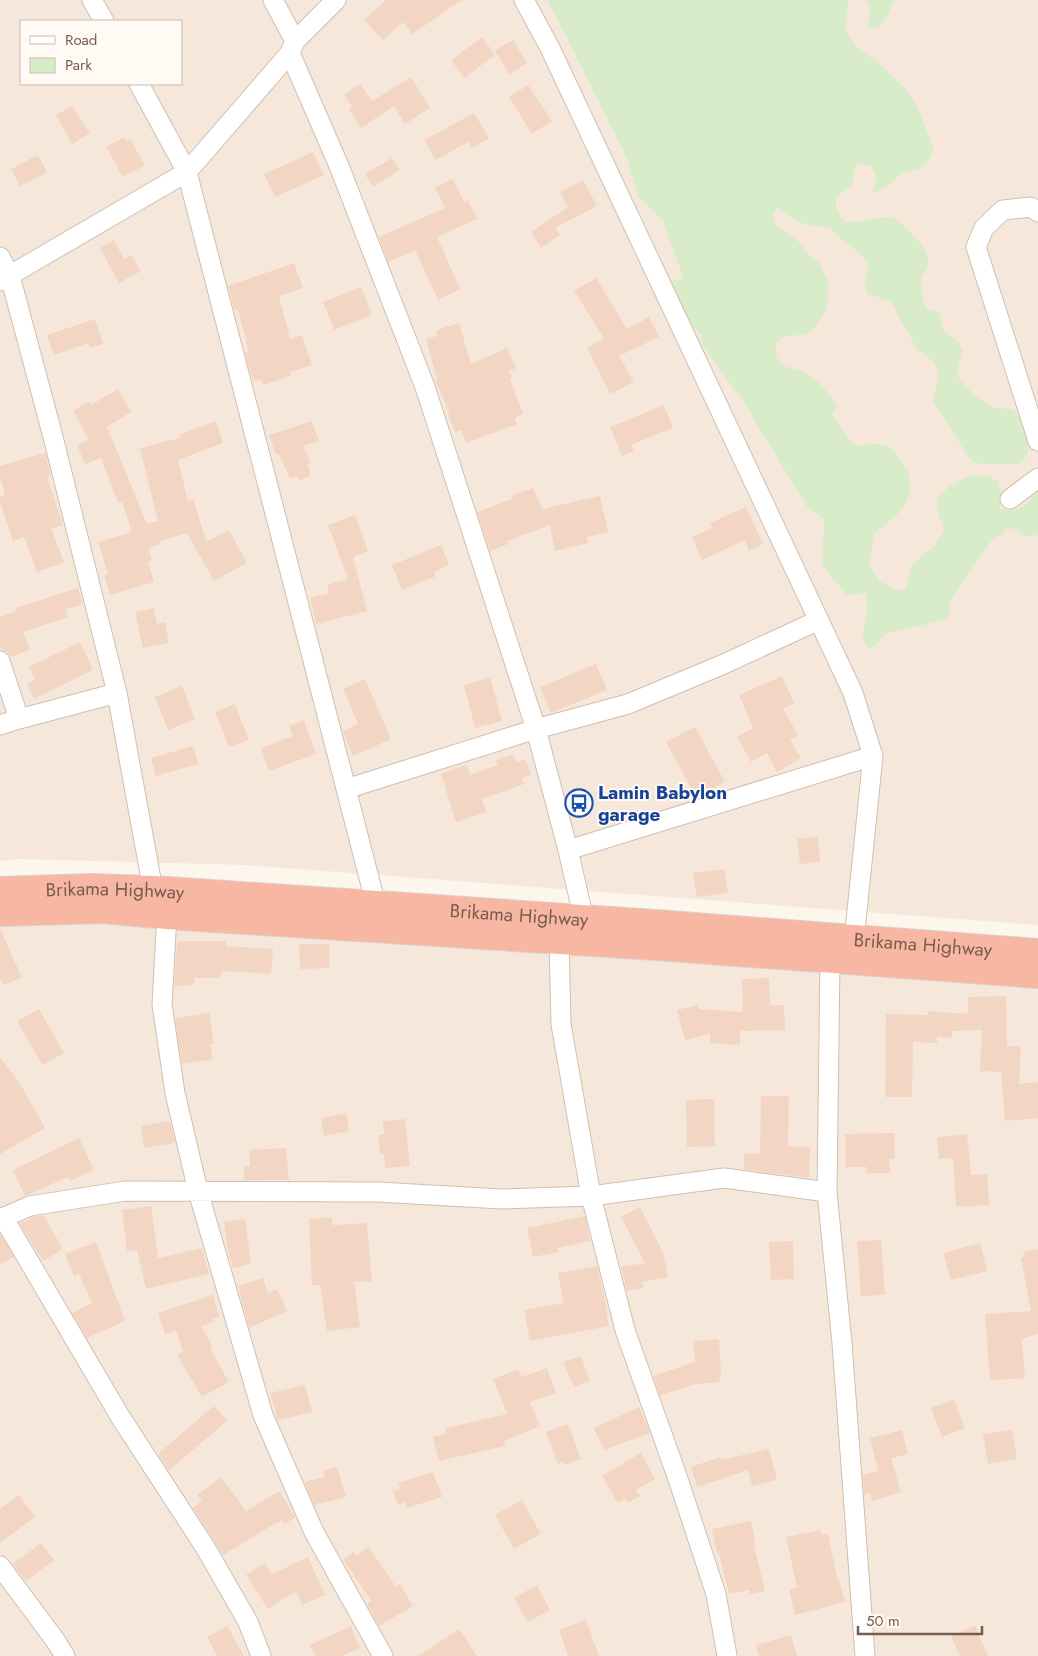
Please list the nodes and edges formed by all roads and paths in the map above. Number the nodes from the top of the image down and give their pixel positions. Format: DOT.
graph roads {
  1 [pos="92,0"];
  2 [pos="273,0"];
  3 [pos="336,0"];
  4 [pos="524,0"];
  5 [pos="103,20"];
  6 [pos="293,47"];
  7 [pos="140,85"];
  8 [pos="187,172"];
  9 [pos="1038,212"];
  10 [pos="0,257"];
  11 [pos="5,279"];
  12 [pos="1038,441"];
  13 [pos="1038,478"];
  14 [pos="1010,499"];
  15 [pos="818,620"];
  16 [pos="0,661"];
  17 [pos="117,693"];
  18 [pos="19,719"];
  19 [pos="0,724"];
  20 [pos="536,729"];
  21 [pos="873,756"];
  22 [pos="346,789"];
  23 [pos="568,850"];
  24 [pos="153,890"];
  25 [pos="0,892"];
  26 [pos="376,905"];
  27 [pos="0,912"];
  28 [pos="167,915"];
  29 [pos="587,931"];
  30 [pos="656,935"];
  31 [pos="560,940"];
  32 [pos="854,940"];
  33 [pos="1038,953"];
  34 [pos="830,959"];
  35 [pos="1038,974"];
  36 [pos="198,1191"];
  37 [pos="827,1192"];
  38 [pos="591,1196"];
  39 [pos="2,1218"];
  40 [pos="0,1566"];
  41 [pos="65,1656"];
  42 [pos="261,1656"];
  43 [pos="383,1656"];
  44 [pos="727,1656"];
  45 [pos="866,1656"];
  1 -- 5 [label="street"];
  2 -- 6 [label="street"];
  3 -- 6 [label="street"];
  4 -- 15 [label="street"];
  6 -- 8 [label="street"];
  6 -- 20 [label="street"];
  7 -- 8 [label="street"];
  8 -- 11 [label="street"];
  8 -- 22 [label="street"];
  9 -- 12 [label="street"];
  10 -- 11 [label="street"];
  11 -- 17 [label="street"];
  13 -- 14 [label="street"];
  15 -- 20 [label="street"];
  15 -- 21 [label="street"];
  16 -- 18 [label="street"];
  17 -- 18 [label="street"];
  17 -- 24 [label="street"];
  18 -- 19 [label="street"];
  20 -- 22 [label="street"];
  20 -- 23 [label="street"];
  21 -- 23 [label="street"];
  21 -- 32 [label="street"];
  22 -- 26 [label="street"];
  23 -- 29 [label="street"];
  24 -- 25 [label="highway, Brikama Highway"];
  24 -- 26 [label="highway, Brikama Highway"];
  26 -- 29 [label="highway, Brikama Highway"];
  27 -- 28 [label="highway, Brikama Highway"];
  28 -- 31 [label="highway, Brikama Highway"];
  28 -- 36 [label="street"];
  29 -- 30 [label="highway, Brikama Highway"];
  29 -- 31 [label="highway, Brikama Highway"];
  30 -- 32 [label="highway, Brikama Highway"];
  30 -- 34 [label="highway, Brikama Highway"];
  31 -- 38 [label="street"];
  32 -- 33 [label="highway, Brikama Highway"];
  34 -- 35 [label="highway, Brikama Highway"];
  34 -- 37 [label="street"];
  36 -- 38 [label="street"];
  36 -- 39 [label="street"];
  36 -- 43 [label="street"];
  37 -- 38 [label="street"];
  37 -- 45 [label="street"];
  38 -- 44 [label="street"];
  39 -- 42 [label="street"];
  40 -- 41 [label="street"];
}
